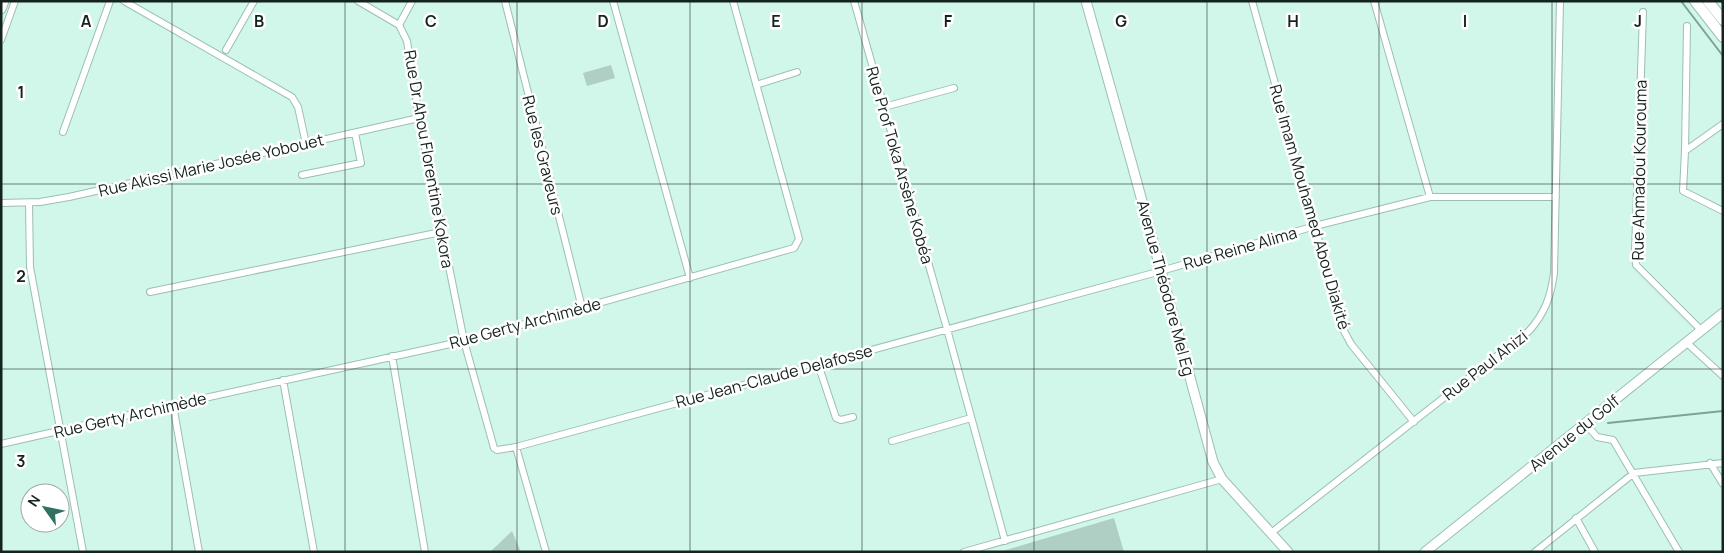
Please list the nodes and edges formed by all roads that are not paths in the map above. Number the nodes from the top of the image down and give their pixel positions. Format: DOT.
graph roads {
  1 [pos="4,1"];
  2 [pos="15,1"];
  3 [pos="110,1"];
  4 [pos="124,1"];
  5 [pos="254,1"];
  6 [pos="358,1"];
  7 [pos="412,1"];
  8 [pos="504,1"];
  9 [pos="613,1"];
  10 [pos="732,1"];
  11 [pos="854,1"];
  12 [pos="1086,1"];
  13 [pos="1252,1"];
  14 [pos="1374,1"];
  15 [pos="1560,1"];
  16 [pos="1695,1"];
  17 [pos="1708,1"];
  18 [pos="1,9"];
  19 [pos="1643,12"];
  20 [pos="1723,20"];
  21 [pos="399,25"];
  22 [pos="1687,26"];
  23 [pos="1723,37"];
  24 [pos="1,40"];
  25 [pos="226,50"];
  26 [pos="797,72"];
  27 [pos="756,85"];
  28 [pos="954,88"];
  29 [pos="884,107"];
  30 [pos="419,118"];
  31 [pos="1723,124"];
  32 [pos="63,132"];
  33 [pos="356,133"];
  34 [pos="306,144"];
  35 [pos="1685,151"];
  36 [pos="302,175"];
  37 [pos="1430,197"];
  38 [pos="1556,197"];
  39 [pos="29,202"];
  40 [pos="1,203"];
  41 [pos="1723,211"];
  42 [pos="1315,226"];
  43 [pos="441,232"];
  44 [pos="1161,270"];
  45 [pos="690,278"];
  46 [pos="150,292"];
  47 [pos="582,308"];
  48 [pos="1723,313"];
  49 [pos="947,329"];
  50 [pos="1702,331"];
  51 [pos="464,341"];
  52 [pos="1687,342"];
  53 [pos="392,356"];
  54 [pos="818,364"];
  55 [pos="1723,376"];
  56 [pos="283,380"];
  57 [pos="173,404"];
  58 [pos="853,417"];
  59 [pos="971,418"];
  60 [pos="1414,422"];
  61 [pos="1585,423"];
  62 [pos="62,430"];
  63 [pos="892,441"];
  64 [pos="1,444"];
  65 [pos="516,447"];
  66 [pos="1723,462"];
  67 [pos="1710,463"];
  68 [pos="1634,473"];
  69 [pos="1222,479"];
  70 [pos="1723,484"];
  71 [pos="1576,518"];
  72 [pos="1271,533"];
  73 [pos="1005,541"];
  74 [pos="544,550"];
  75 [pos="83,552"];
  76 [pos="199,552"];
  77 [pos="314,552"];
  78 [pos="425,552"];
  79 [pos="964,552"];
  80 [pos="1288,552"];
  81 [pos="1425,552"];
  82 [pos="1535,552"];
  83 [pos="1595,552"];
  84 [pos="1679,552"];
  1 -- 18 [label="main road"];
  2 -- 24 [label="street"];
  3 -- 32 [label="street"];
  4 -- 34 [label="street"];
  5 -- 25 [label="street"];
  6 -- 21 [label="street"];
  7 -- 21 [label="street"];
  8 -- 47 [label="street, Rue les Graveurs"];
  9 -- 45 [label="street"];
  10 -- 27 [label="street, Rue Gerty Archimède"];
  11 -- 29 [label="street, Rue Prof Toka Arsène Kobéa"];
  12 -- 44 [label="main road, Avenue Théodore Mel Eg"];
  13 -- 42 [label="street, Rue Imam Mouhamed Abou Diakité"];
  14 -- 37 [label="street"];
  15 -- 38 [label="street, Rue Paul Ahizi"];
  16 -- 23 [label="highway"];
  17 -- 20 [label="highway"];
  19 -- 50 [label="street, Rue Ahmadou Kourouma"];
  21 -- 30 [label="street, Rue Dr Ahou Florentine Kokora"];
  22 -- 35 [label="street"];
  26 -- 27 [label="street"];
  27 -- 45 [label="street, Rue Gerty Archimède"];
  28 -- 29 [label="street"];
  29 -- 49 [label="street, Rue Prof Toka Arsène Kobéa"];
  30 -- 33 [label="street, Rue Akissi Marie Josée Yobouet"];
  30 -- 43 [label="street, Rue Dr Ahou Florentine Kokora"];
  31 -- 35 [label="street"];
  33 -- 34 [label="street, Rue Akissi Marie Josée Yobouet"];
  33 -- 36 [label="street"];
  34 -- 39 [label="street, Rue Akissi Marie Josée Yobouet"];
  35 -- 41 [label="street"];
  37 -- 38 [label="street, Rue Reine Alima"];
  37 -- 42 [label="street, Rue Reine Alima"];
  38 -- 60 [label="street, Rue Paul Ahizi"];
  39 -- 40 [label="street, Rue Akissi Marie Josée Yobouet"];
  39 -- 62 [label="street"];
  42 -- 44 [label="street, Rue Reine Alima"];
  42 -- 60 [label="street, Rue Imam Mouhamed Abou Diakité"];
  43 -- 46 [label="street"];
  43 -- 51 [label="street, Rue Dr Ahou Florentine Kokora"];
  44 -- 49 [label="street, Rue Jean-Claude Delafosse"];
  44 -- 69 [label="main road, Avenue Théodore Mel Eg"];
  45 -- 47 [label="street, Rue Gerty Archimède"];
  47 -- 51 [label="street, Rue Gerty Archimède"];
  48 -- 50 [label="main road, Avenue du Golf"];
  49 -- 54 [label="street, Rue Jean-Claude Delafosse"];
  49 -- 59 [label="street, Rue Prof Toka Arsène Kobéa"];
  50 -- 52 [label="main road, Avenue du Golf"];
  51 -- 53 [label="street, Rue Gerty Archimède"];
  51 -- 65 [label="street, Rue Jean-Claude Delafosse"];
  52 -- 55 [label="street"];
  52 -- 61 [label="main road, Avenue du Golf"];
  53 -- 56 [label="street, Rue Gerty Archimède"];
  53 -- 78 [label="street"];
  54 -- 58 [label="street"];
  54 -- 65 [label="street, Rue Jean-Claude Delafosse"];
  56 -- 57 [label="street, Rue Gerty Archimède"];
  56 -- 77 [label="street"];
  57 -- 62 [label="street, Rue Gerty Archimède"];
  57 -- 76 [label="street"];
  59 -- 63 [label="street"];
  59 -- 73 [label="street, Rue Prof Toka Arsène Kobéa"];
  60 -- 72 [label="street, Rue Paul Ahizi"];
  61 -- 68 [label="street"];
  61 -- 81 [label="main road, Avenue du Golf"];
  62 -- 64 [label="street, Rue Gerty Archimède"];
  62 -- 75 [label="street"];
  65 -- 74 [label="street"];
  66 -- 67 [label="street"];
  67 -- 68 [label="street"];
  67 -- 70 [label="street"];
  68 -- 71 [label="street"];
  68 -- 84 [label="street"];
  69 -- 72 [label="main road, Avenue Théodore Mel Eg"];
  69 -- 73 [label="street"];
  71 -- 82 [label="street"];
  71 -- 83 [label="street"];
  72 -- 80 [label="main road, Avenue Théodore Mel Eg"];
  73 -- 79 [label="street"];
}
